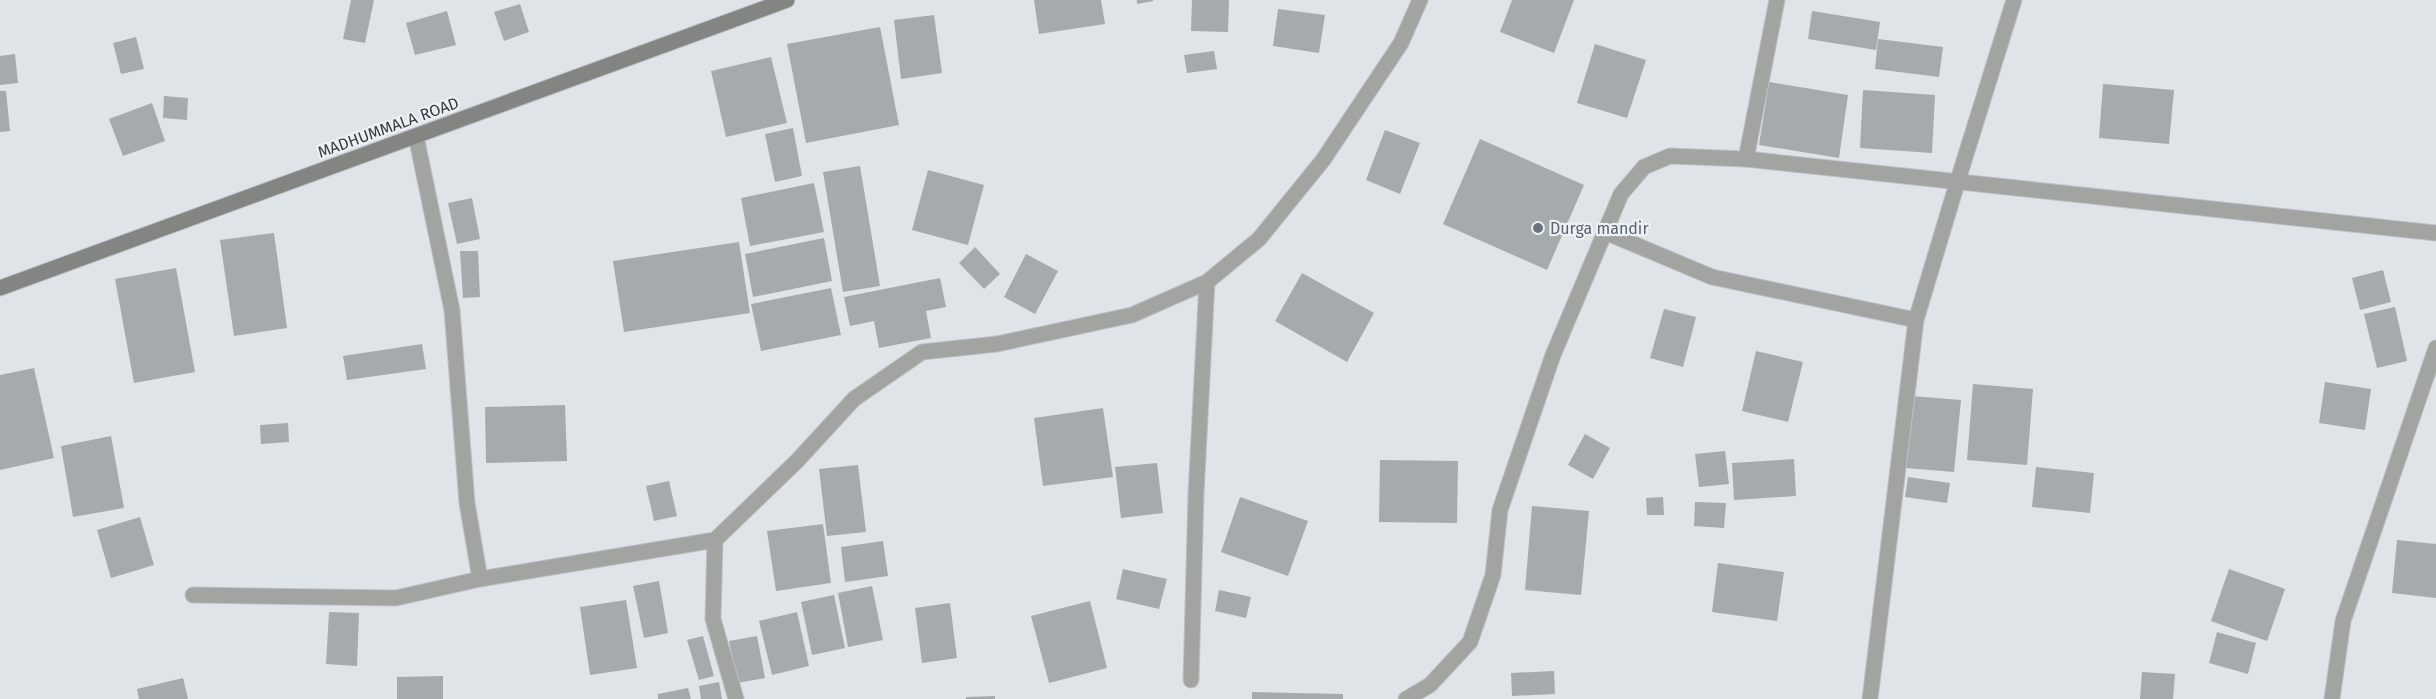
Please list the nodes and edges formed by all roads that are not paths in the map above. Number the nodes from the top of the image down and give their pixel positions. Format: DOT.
graph roads {
  1 [pos="787,0"];
  2 [pos="1420,0"];
  3 [pos="1777,0"];
  4 [pos="2014,0"];
  5 [pos="416,136"];
  6 [pos="1746,159"];
  7 [pos="1958,180"];
  8 [pos="1605,232"];
  9 [pos="2436,233"];
  10 [pos="1207,282"];
  11 [pos="0,288"];
  12 [pos="1916,320"];
  13 [pos="2436,348"];
  14 [pos="715,540"];
  15 [pos="480,579"];
  16 [pos="193,595"];
  17 [pos="1191,680"];
  18 [pos="736,699"];
  19 [pos="1406,699"];
  20 [pos="1870,699"];
  21 [pos="2332,699"];
  1 -- 5 [label="street, MADHUMMALA ROAD"];
  2 -- 10 [label="street"];
  3 -- 6 [label="street"];
  4 -- 7 [label="street"];
  5 -- 11 [label="street, MADHUMMALA ROAD"];
  5 -- 15 [label="street"];
  6 -- 7 [label="street"];
  6 -- 8 [label="street"];
  7 -- 9 [label="street"];
  7 -- 12 [label="street"];
  8 -- 12 [label="street"];
  8 -- 19 [label="street"];
  10 -- 14 [label="street"];
  10 -- 17 [label="street"];
  12 -- 20 [label="street"];
  13 -- 21 [label="street"];
  14 -- 15 [label="street"];
  14 -- 18 [label="street"];
  15 -- 16 [label="street"];
}
